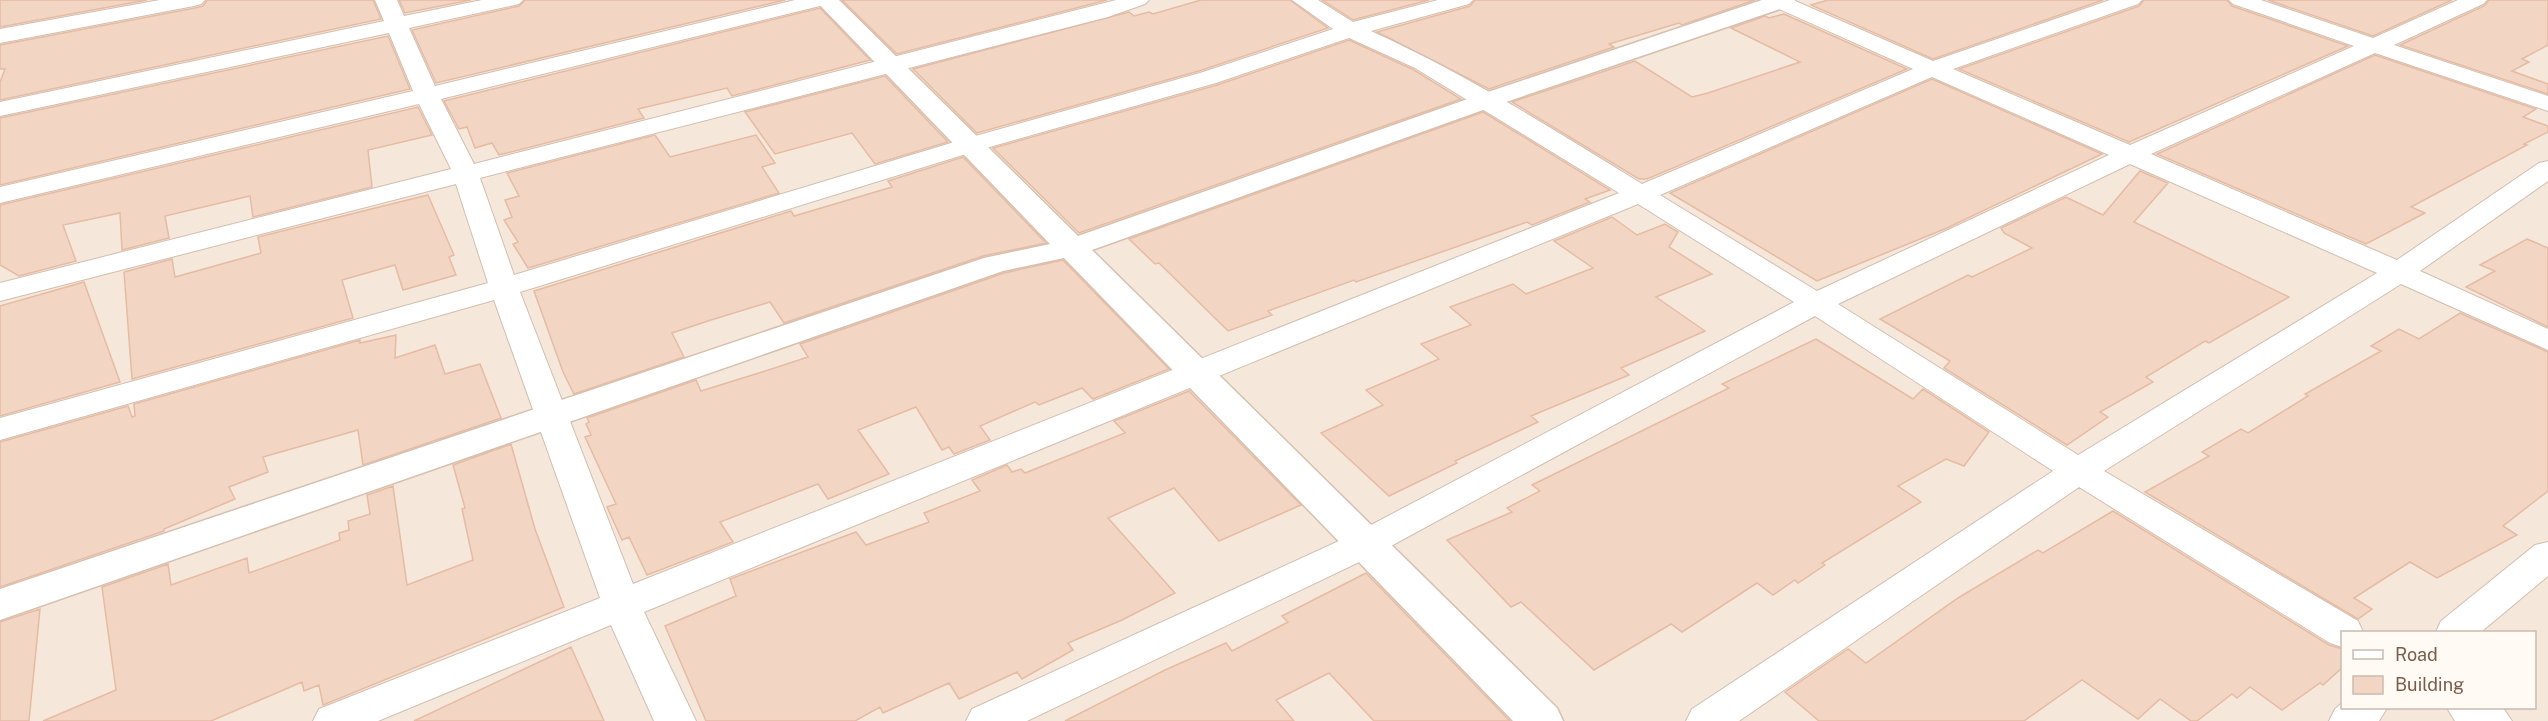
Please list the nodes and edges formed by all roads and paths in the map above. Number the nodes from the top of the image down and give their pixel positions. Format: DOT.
graph roads {
  1 [pos="194,0"];
  2 [pos="512,0"];
  3 [pos="824,0"];
  4 [pos="1138,0"];
  5 [pos="1304,0"];
  6 [pos="1462,0"];
  7 [pos="2131,0"];
  8 [pos="2240,0"];
  9 [pos="2476,0"];
  10 [pos="1780,1"];
  11 [pos="391,12"];
  12 [pos="1350,30"];
  13 [pos="0,36"];
  14 [pos="2377,46"];
  15 [pos="890,65"];
  16 [pos="1934,68"];
  17 [pos="426,93"];
  18 [pos="1488,100"];
  19 [pos="2548,104"];
  20 [pos="0,109"];
  21 [pos="970,145"];
  22 [pos="2131,154"];
  23 [pos="2548,169"];
  24 [pos="465,172"];
  25 [pos="1641,194"];
  26 [pos="0,195"];
  27 [pos="1071,248"];
  28 [pos="2399,272"];
  29 [pos="504,288"];
  30 [pos="0,292"];
  31 [pos="1816,303"];
  32 [pos="2548,341"];
  33 [pos="1195,372"];
  34 [pos="552,416"];
  35 [pos="0,429"];
  36 [pos="2078,471"];
  37 [pos="1365,544"];
  38 [pos="2548,555"];
  39 [pos="0,605"];
  40 [pos="622,606"];
  41 [pos="2341,631"];
  42 [pos="2457,631"];
  43 [pos="2365,709"];
  44 [pos="2470,709"];
  45 [pos="334,721"];
  46 [pos="675,721"];
  47 [pos="987,721"];
  48 [pos="1540,721"];
  49 [pos="1707,721"];
  50 [pos="2350,721"];
  51 [pos="2491,721"];
  1 -- 13 [label="street"];
  2 -- 11 [label="street"];
  3 -- 15 [label="street"];
  3 -- 17 [label="street"];
  4 -- 15 [label="street"];
  5 -- 12 [label="street"];
  6 -- 12 [label="street"];
  7 -- 16 [label="street"];
  8 -- 14 [label="street"];
  9 -- 14 [label="street"];
  10 -- 16 [label="street"];
  10 -- 18 [label="street"];
  11 -- 17 [label="street"];
  11 -- 20 [label="street"];
  12 -- 18 [label="street"];
  12 -- 21 [label="street"];
  14 -- 19 [label="street"];
  14 -- 22 [label="street"];
  15 -- 21 [label="street"];
  15 -- 24 [label="street"];
  16 -- 22 [label="street"];
  16 -- 25 [label="street"];
  17 -- 24 [label="street"];
  17 -- 26 [label="street"];
  18 -- 25 [label="street"];
  18 -- 27 [label="street"];
  21 -- 27 [label="street"];
  21 -- 29 [label="street"];
  22 -- 28 [label="street"];
  22 -- 31 [label="street"];
  23 -- 28 [label="street"];
  24 -- 29 [label="street"];
  24 -- 30 [label="street"];
  25 -- 31 [label="street"];
  25 -- 33 [label="street"];
  27 -- 33 [label="street"];
  27 -- 34 [label="street"];
  28 -- 32 [label="street"];
  28 -- 36 [label="street"];
  29 -- 34 [label="street"];
  29 -- 35 [label="street"];
  31 -- 36 [label="street"];
  31 -- 37 [label="street"];
  33 -- 37 [label="street"];
  33 -- 40 [label="street"];
  34 -- 39 [label="street"];
  34 -- 40 [label="street"];
  36 -- 41 [label="street"];
  36 -- 49 [label="street"];
  37 -- 47 [label="street"];
  37 -- 48 [label="street"];
  38 -- 42 [label="street"];
  40 -- 45 [label="street"];
  40 -- 46 [label="street"];
  43 -- 50 [label="street"];
  44 -- 51 [label="street"];
}
